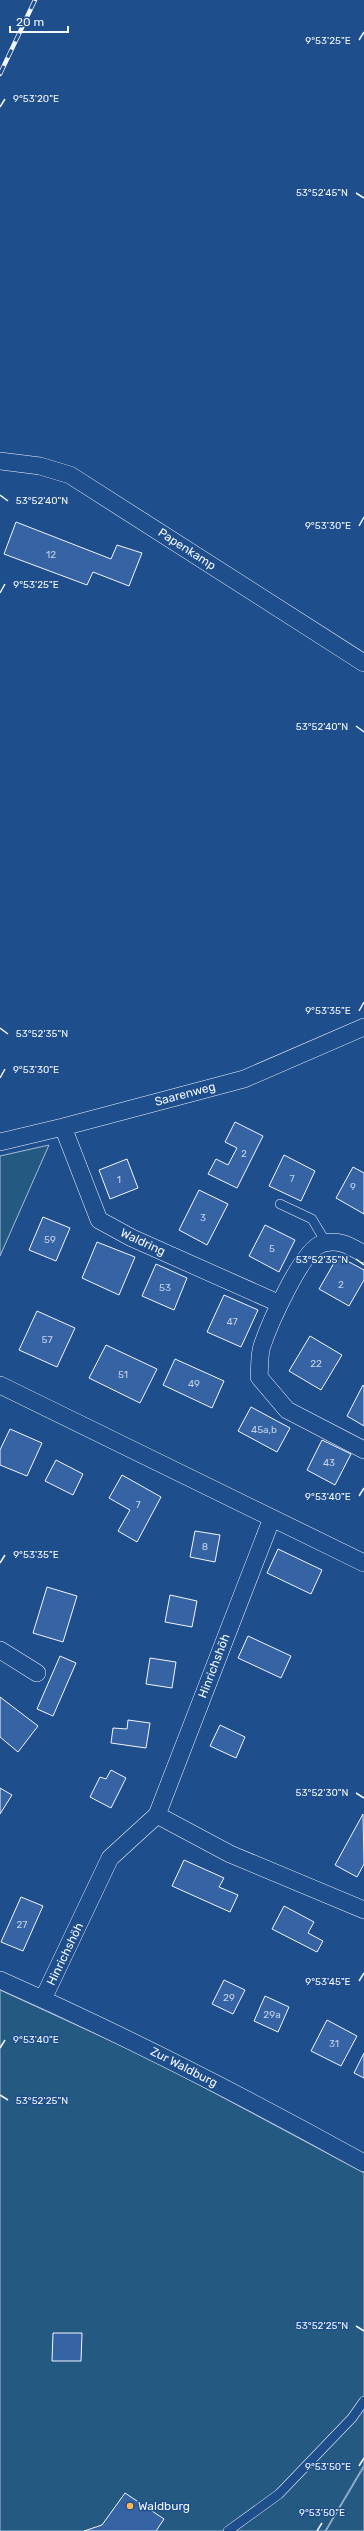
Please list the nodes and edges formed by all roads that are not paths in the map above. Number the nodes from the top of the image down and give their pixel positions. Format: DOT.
graph roads {
  1 [pos="0,461"];
  2 [pos="364,663"];
  3 [pos="364,1027"];
  4 [pos="63,1128"];
  5 [pos="0,1142"];
  6 [pos="280,1204"];
  7 [pos="327,1244"];
  8 [pos="364,1254"];
  9 [pos="278,1303"];
  10 [pos="0,1385"];
  11 [pos="364,1450"];
  12 [pos="272,1518"];
  13 [pos="364,1563"];
  14 [pos="0,1650"];
  15 [pos="37,1673"];
  16 [pos="157,1815"];
  17 [pos="364,1910"];
  18 [pos="0,1980"];
  19 [pos="43,1999"];
  20 [pos="364,2163"];
  21 [pos="364,2400"];
  22 [pos="228,2531"];
  1 -- 2 [label="street, Papenkamp"];
  3 -- 4 [label="street, Saarenweg"];
  4 -- 5 [label="street, Saarenweg"];
  4 -- 9 [label="street, Waldring"];
  6 -- 7 [label="lane"];
  7 -- 8 [label="street"];
  7 -- 9 [label="street"];
  9 -- 11 [label="street"];
  10 -- 12 [label="street"];
  12 -- 13 [label="street"];
  12 -- 16 [label="street, Hinrichshöh"];
  14 -- 15 [label="street"];
  16 -- 17 [label="street"];
  16 -- 19 [label="street, Hinrichshöh"];
  18 -- 19 [label="street, Zur Waldburg"];
  19 -- 20 [label="street, Zur Waldburg"];
  21 -- 22 [label="lane"];
}
